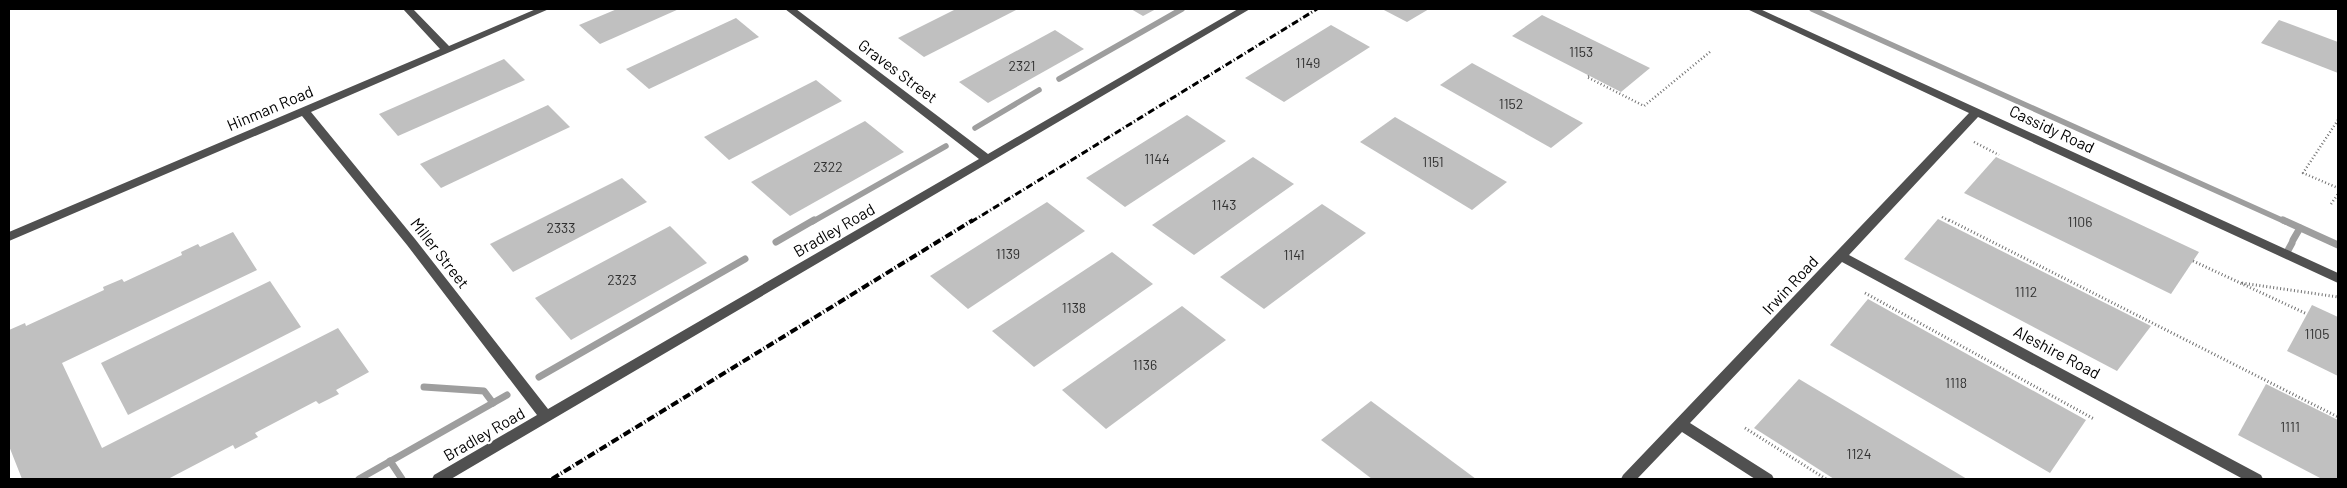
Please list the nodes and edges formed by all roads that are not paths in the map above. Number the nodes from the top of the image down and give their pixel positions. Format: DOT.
graph roads {
  1 [pos="408,9"];
  2 [pos="544,9"];
  3 [pos="790,9"];
  4 [pos="1245,9"];
  5 [pos="1752,9"];
  6 [pos="447,50"];
  7 [pos="304,111"];
  8 [pos="1976,112"];
  9 [pos="987,159"];
  10 [pos="9,237"];
  11 [pos="1841,256"];
  12 [pos="2338,278"];
  13 [pos="546,417"];
  14 [pos="1680,424"];
  15 [pos="439,479"];
  16 [pos="1628,479"];
  17 [pos="1767,479"];
  18 [pos="2256,479"];
  1 -- 6 [label="street"];
  2 -- 6 [label="street, Hinman Road"];
  3 -- 9 [label="street, Graves Street"];
  4 -- 9 [label="street, Bradley Road"];
  5 -- 8 [label="street, Cassidy Road"];
  6 -- 7 [label="street, Hinman Road"];
  7 -- 10 [label="street, Hinman Road"];
  7 -- 13 [label="street, Miller Street"];
  8 -- 11 [label="street, Irwin Road"];
  8 -- 12 [label="street, Cassidy Road"];
  9 -- 13 [label="street, Bradley Road"];
  11 -- 14 [label="street, Irwin Road"];
  11 -- 18 [label="street, Aleshire Road"];
  13 -- 15 [label="street, Bradley Road"];
  14 -- 16 [label="street, Irwin Road"];
  14 -- 17 [label="street"];
}
